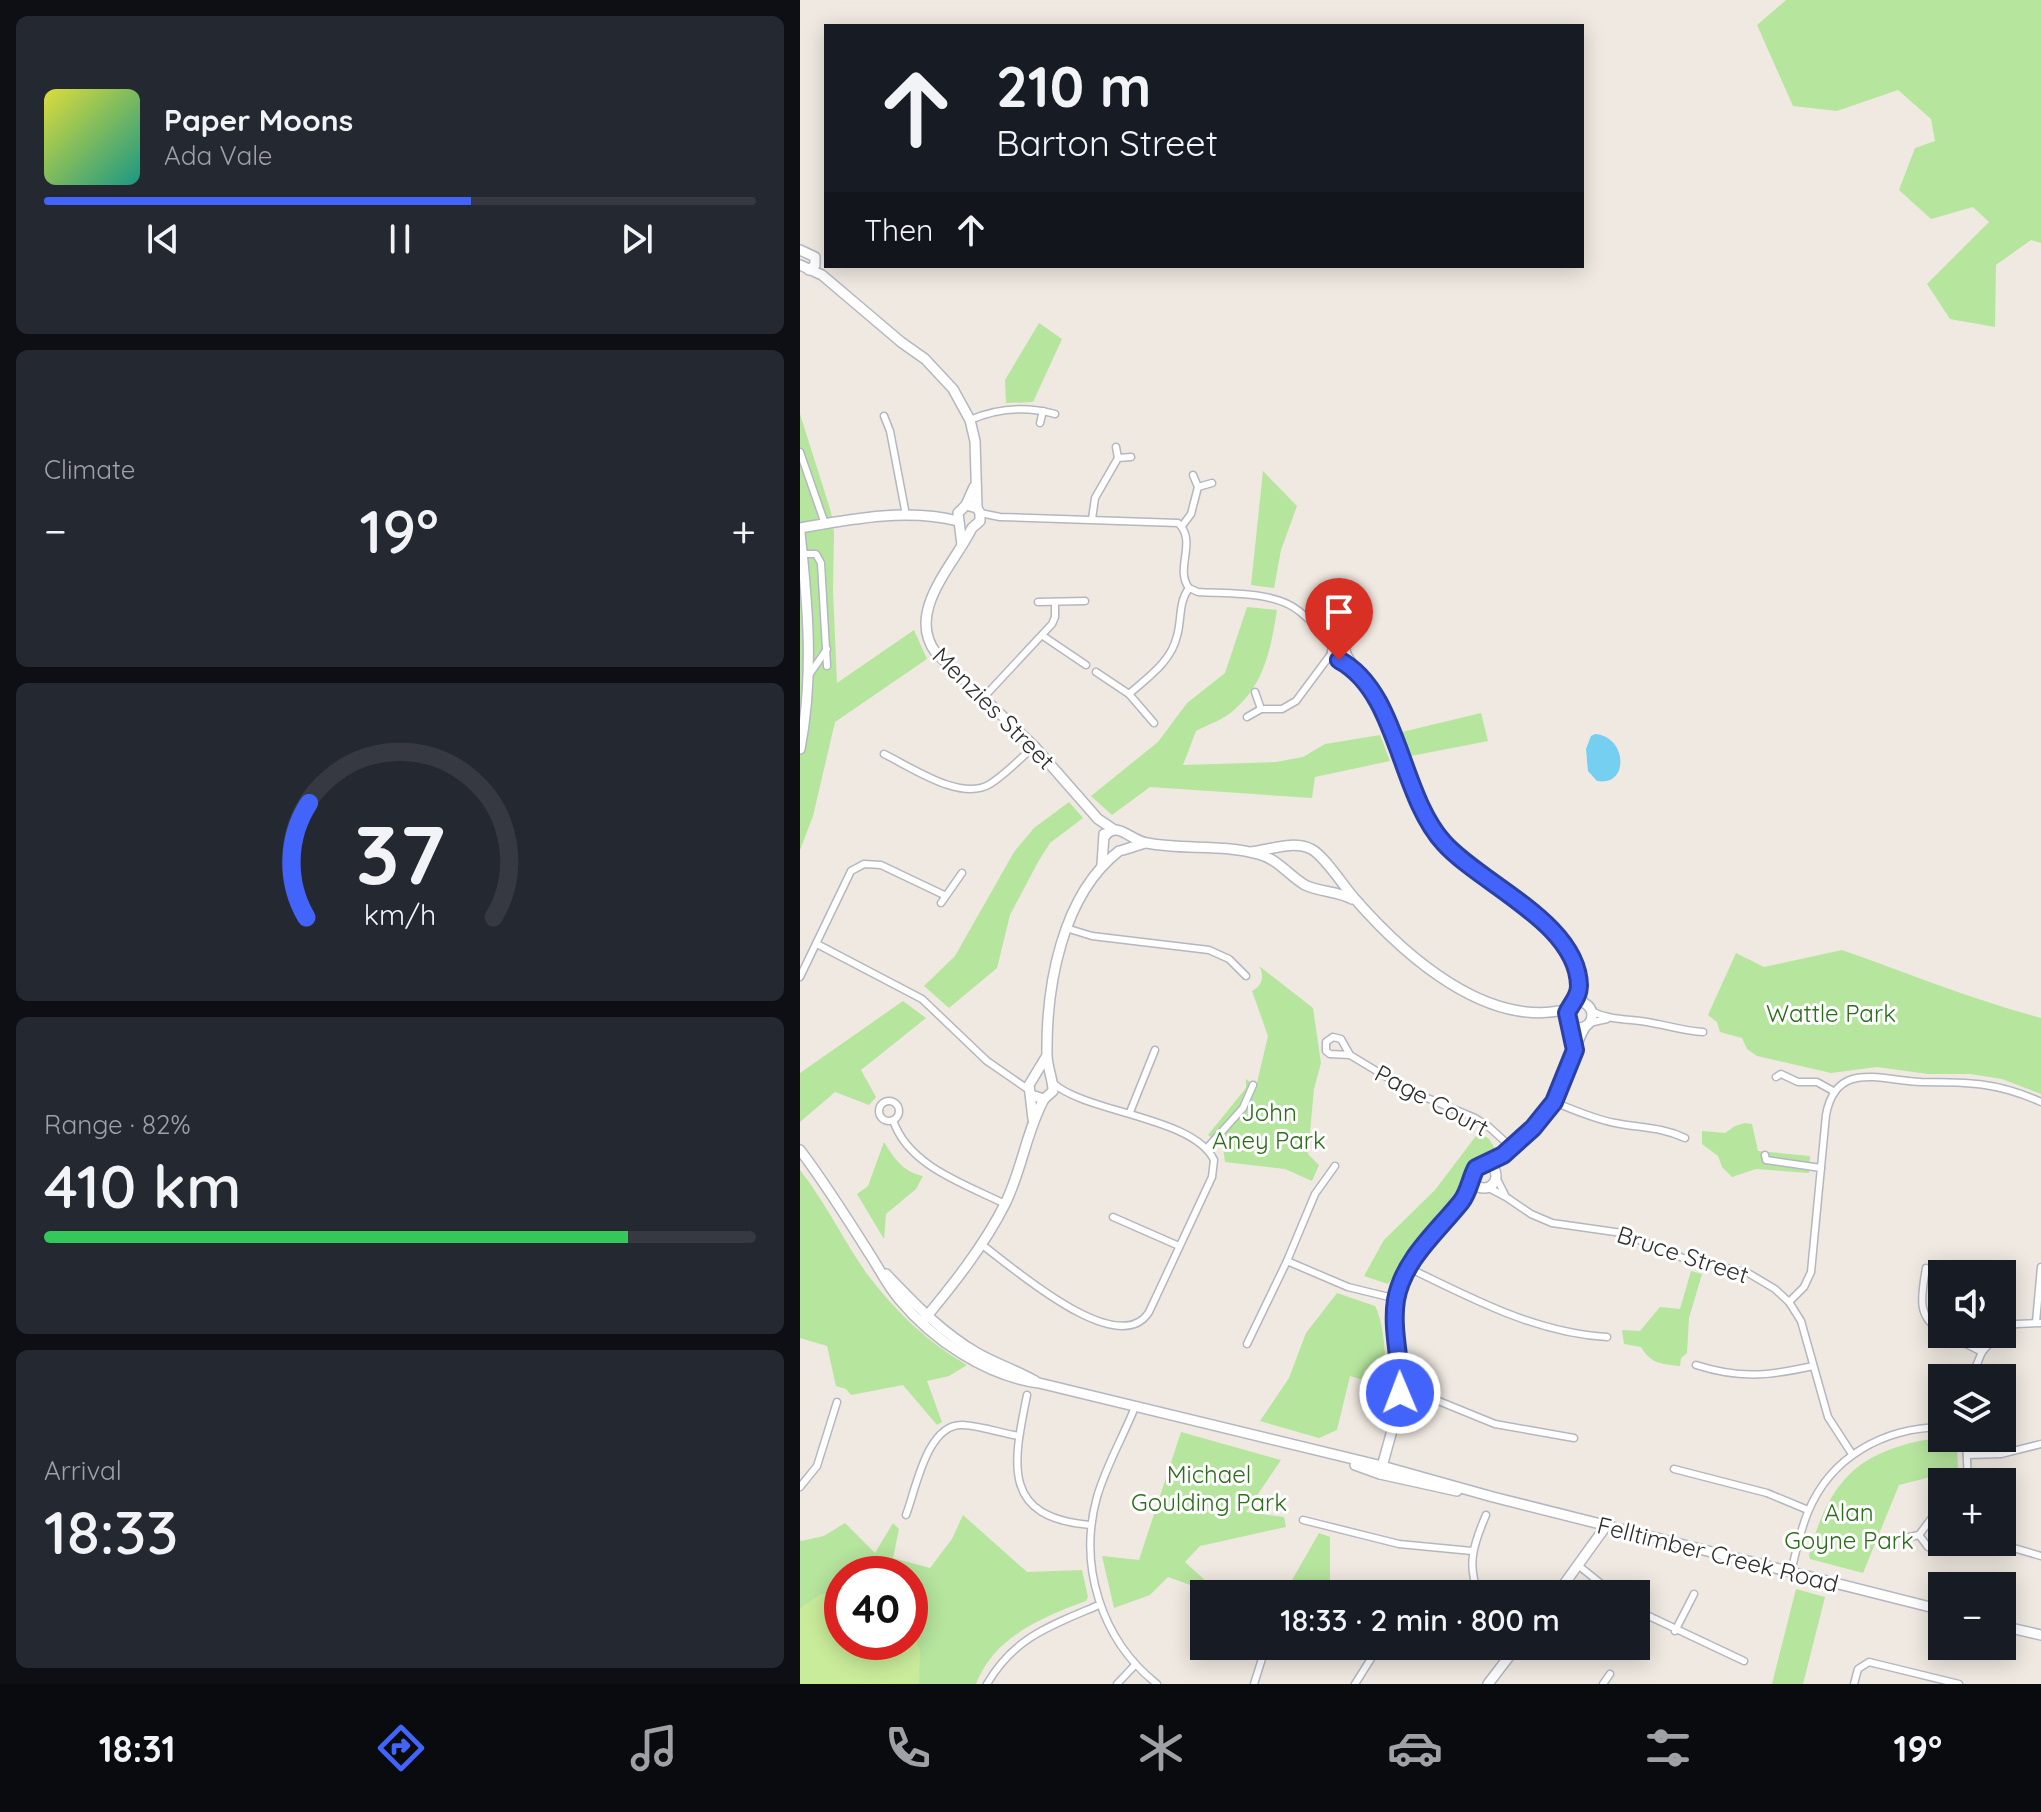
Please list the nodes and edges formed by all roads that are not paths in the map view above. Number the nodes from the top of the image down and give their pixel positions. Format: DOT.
graph roads {
  1 [pos="802,253"];
  2 [pos="808,266"];
  3 [pos="1043,411"];
  4 [pos="1055,414"];
  5 [pos="884,416"];
  6 [pos="970,420"];
  7 [pos="1040,423"];
  8 [pos="1116,447"];
  9 [pos="800,452"];
  10 [pos="1131,457"];
  11 [pos="1118,458"];
  12 [pos="1193,475"];
  13 [pos="1212,483"];
  14 [pos="975,485"];
  15 [pos="1198,487"];
  16 [pos="978,510"];
  17 [pos="906,515"];
  18 [pos="961,515"];
  19 [pos="1000,517"];
  20 [pos="1092,519"];
  21 [pos="825,524"];
  22 [pos="975,526"];
  23 [pos="1182,526"];
  24 [pos="800,531"];
  25 [pos="962,545"];
  26 [pos="802,554"];
  27 [pos="1189,588"];
  28 [pos="1085,601"];
  29 [pos="1038,602"];
  30 [pos="1055,602"];
  31 [pos="1043,636"];
  32 [pos="1325,637"];
  33 [pos="1338,644"];
  34 [pos="827,649"];
  35 [pos="1347,653"];
  36 [pos="1335,656"];
  37 [pos="1086,665"];
  38 [pos="827,666"];
  39 [pos="1353,667"];
  40 [pos="1096,672"];
  41 [pos="809,675"];
  42 [pos="1255,692"];
  43 [pos="1129,694"];
  44 [pos="984,697"];
  45 [pos="1261,709"];
  46 [pos="1247,717"];
  47 [pos="1154,723"];
  48 [pos="1034,746"];
  49 [pos="800,749"];
  50 [pos="884,754"];
  51 [pos="1107,836"];
  52 [pos="1126,836"];
  53 [pos="1145,843"];
  54 [pos="1121,850"];
  55 [pos="1251,852"];
  56 [pos="1102,865"];
  57 [pos="962,873"];
  58 [pos="944,895"];
  59 [pos="941,903"];
  60 [pos="1358,903"];
  61 [pos="1066,928"];
  62 [pos="817,944"];
  63 [pos="1246,976"];
  64 [pos="800,977"];
  65 [pos="1579,987"];
  66 [pos="1571,1007"];
  67 [pos="1588,1008"];
  68 [pos="1549,1013"];
  69 [pos="1611,1018"];
  70 [pos="1569,1023"];
  71 [pos="1587,1025"];
  72 [pos="1703,1032"];
  73 [pos="1155,1050"];
  74 [pos="1575,1050"];
  75 [pos="1350,1055"];
  76 [pos="1046,1057"];
  77 [pos="1013,1077"];
  78 [pos="1034,1077"];
  79 [pos="1776,1077"];
  80 [pos="1052,1082"];
  81 [pos="1253,1085"];
  82 [pos="1030,1092"];
  83 [pos="1835,1092"];
  84 [pos="1070,1095"];
  85 [pos="1046,1098"];
  86 [pos="1554,1102"];
  87 [pos="2041,1102"];
  88 [pos="1130,1112"];
  89 [pos="1033,1119"];
  90 [pos="893,1120"];
  91 [pos="1685,1138"];
  92 [pos="1511,1147"];
  93 [pos="1207,1148"];
  94 [pos="800,1150"];
  95 [pos="1503,1155"];
  96 [pos="1765,1155"];
  97 [pos="1485,1164"];
  98 [pos="1335,1166"];
  99 [pos="1821,1168"];
  100 [pos="1496,1175"];
  101 [pos="1473,1178"];
  102 [pos="1486,1188"];
  103 [pos="1506,1197"];
  104 [pos="1463,1200"];
  105 [pos="1005,1204"];
  106 [pos="1113,1217"];
  107 [pos="981,1244"];
  108 [pos="1179,1246"];
  109 [pos="1287,1261"];
  110 [pos="2041,1267"];
  111 [pos="1409,1268"];
  112 [pos="1926,1268"];
  113 [pos="1397,1299"];
  114 [pos="1789,1302"];
  115 [pos="924,1320"];
  116 [pos="1928,1322"];
  117 [pos="2038,1322"];
  118 [pos="2016,1324"];
  119 [pos="1607,1337"];
  120 [pos="1247,1344"];
  121 [pos="1974,1348"];
  122 [pos="1986,1348"];
  123 [pos="1982,1352"];
  124 [pos="1977,1364"];
  125 [pos="1696,1365"];
  126 [pos="1813,1366"];
  127 [pos="1400,1393"];
  128 [pos="1027,1395"];
  129 [pos="837,1402"];
  130 [pos="1135,1407"];
  131 [pos="1928,1429"];
  132 [pos="1019,1436"];
  133 [pos="1574,1438"];
  134 [pos="2041,1444"];
  135 [pos="1967,1452"];
  136 [pos="1852,1454"];
  137 [pos="1967,1455"];
  138 [pos="1967,1468"];
  139 [pos="1674,1469"];
  140 [pos="1381,1470"];
  141 [pos="800,1487"];
  142 [pos="1808,1510"];
  143 [pos="906,1515"];
  144 [pos="1486,1515"];
  145 [pos="1303,1520"];
  146 [pos="1928,1523"];
  147 [pos="1091,1525"];
  148 [pos="1606,1526"];
  149 [pos="1919,1535"];
  150 [pos="1905,1538"];
  151 [pos="1928,1547"];
  152 [pos="2016,1549"];
  153 [pos="1472,1551"];
  154 [pos="2041,1556"];
  155 [pos="1579,1566"];
  156 [pos="1791,1572"];
  157 [pos="1475,1580"];
  158 [pos="1568,1580"];
  159 [pos="1596,1580"];
  160 [pos="1694,1594"];
  161 [pos="1099,1605"];
  162 [pos="1928,1606"];
  163 [pos="1650,1618"];
  164 [pos="2016,1629"];
  165 [pos="1675,1631"];
  166 [pos="2041,1635"];
  167 [pos="1262,1660"];
  168 [pos="1370,1660"];
  169 [pos="1506,1660"];
  170 [pos="1744,1661"];
  171 [pos="1135,1665"];
  172 [pos="1610,1674"];
  173 [pos="987,1684"];
  174 [pos="1117,1684"];
  175 [pos="1157,1684"];
  176 [pos="1254,1684"];
  177 [pos="1355,1684"];
  178 [pos="1488,1684"];
  179 [pos="1603,1684"];
  180 [pos="1854,1684"];
  181 [pos="1959,1684"];
  1 -- 2 [label="street"];
  2 -- 6 [label="street"];
  3 -- 4 [label="street"];
  3 -- 6 [label="street"];
  3 -- 7 [label="street"];
  5 -- 17 [label="street"];
  6 -- 14 [label="street"];
  8 -- 11 [label="street"];
  9 -- 21 [label="street"];
  10 -- 11 [label="street"];
  11 -- 20 [label="street"];
  12 -- 15 [label="street"];
  13 -- 15 [label="street"];
  14 -- 16 [label="street"];
  14 -- 18 [label="street"];
  15 -- 23 [label="street"];
  16 -- 18 [label="street"];
  16 -- 19 [label="street"];
  16 -- 22 [label="street"];
  17 -- 18 [label="street"];
  17 -- 21 [label="street"];
  18 -- 22 [label="street"];
  18 -- 25 [label="street"];
  19 -- 20 [label="street"];
  19 -- 22 [label="street"];
  20 -- 23 [label="street"];
  21 -- 24 [label="street"];
  22 -- 25 [label="street, Menzies Street"];
  23 -- 27 [label="street"];
  24 -- 26 [label="street"];
  25 -- 44 [label="street, Menzies Street"];
  26 -- 34 [label="street"];
  26 -- 41 [label="street"];
  27 -- 32 [label="street"];
  27 -- 43 [label="street"];
  28 -- 30 [label="street"];
  29 -- 30 [label="street"];
  30 -- 31 [label="street"];
  31 -- 37 [label="street"];
  31 -- 44 [label="street"];
  32 -- 33 [label="street"];
  32 -- 36 [label="street"];
  33 -- 35 [label="street"];
  33 -- 36 [label="street"];
  34 -- 38 [label="street"];
  34 -- 41 [label="street"];
  35 -- 36 [label="street"];
  35 -- 39 [label="street"];
  36 -- 39 [label="street"];
  36 -- 45 [label="street"];
  39 -- 65 [label="street"];
  40 -- 43 [label="street"];
  41 -- 49 [label="street"];
  42 -- 45 [label="street"];
  43 -- 47 [label="street"];
  44 -- 48 [label="street, Menzies Street"];
  45 -- 46 [label="street"];
  48 -- 50 [label="street"];
  48 -- 51 [label="street, Menzies Street"];
  51 -- 52 [label="street"];
  51 -- 54 [label="street"];
  51 -- 56 [label="street"];
  52 -- 53 [label="street"];
  52 -- 54 [label="street"];
  53 -- 54 [label="street"];
  53 -- 55 [label="street"];
  54 -- 56 [label="street"];
  55 -- 60 [label="street"];
  55 -- 60 [label="street"];
  56 -- 61 [label="street"];
  57 -- 58 [label="street"];
  58 -- 59 [label="street"];
  58 -- 62 [label="street"];
  60 -- 68 [label="street"];
  61 -- 63 [label="street"];
  61 -- 76 [label="street"];
  62 -- 64 [label="street"];
  62 -- 77 [label="street"];
  65 -- 66 [label="street"];
  65 -- 67 [label="street"];
  66 -- 67 [label="street"];
  66 -- 68 [label="street"];
  66 -- 70 [label="street"];
  67 -- 69 [label="street"];
  67 -- 71 [label="street"];
  68 -- 70 [label="street"];
  69 -- 71 [label="street"];
  69 -- 72 [label="street"];
  70 -- 71 [label="street"];
  70 -- 74 [label="street"];
  71 -- 74 [label="street"];
  73 -- 88 [label="street"];
  74 -- 86 [label="street"];
  75 -- 92 [label="street, Page Court"];
  76 -- 78 [label="street"];
  76 -- 80 [label="street"];
  77 -- 78 [label="street"];
  77 -- 82 [label="street"];
  78 -- 80 [label="street"];
  78 -- 82 [label="street"];
  79 -- 83 [label="street"];
  80 -- 84 [label="street"];
  80 -- 85 [label="street"];
  81 -- 93 [label="street"];
  82 -- 85 [label="street"];
  82 -- 89 [label="street"];
  83 -- 87 [label="street"];
  83 -- 99 [label="street"];
  84 -- 85 [label="street"];
  84 -- 88 [label="street"];
  85 -- 89 [label="street"];
  86 -- 91 [label="street"];
  86 -- 92 [label="street"];
  88 -- 93 [label="street"];
  89 -- 105 [label="street"];
  90 -- 105 [label="street"];
  92 -- 95 [label="street"];
  93 -- 108 [label="street"];
  94 -- 115 [label="street, Felltimber Creek Road"];
  95 -- 97 [label="street"];
  95 -- 100 [label="street"];
  96 -- 99 [label="street"];
  97 -- 100 [label="street"];
  97 -- 101 [label="street"];
  98 -- 109 [label="street"];
  99 -- 114 [label="street"];
  100 -- 102 [label="street"];
  100 -- 103 [label="street"];
  101 -- 102 [label="street"];
  101 -- 104 [label="street"];
  102 -- 103 [label="street, Bruce Street"];
  102 -- 104 [label="street"];
  103 -- 114 [label="street, Bruce Street"];
  104 -- 111 [label="street"];
  105 -- 107 [label="street"];
  106 -- 108 [label="street"];
  107 -- 108 [label="street"];
  107 -- 115 [label="street"];
  109 -- 113 [label="street"];
  109 -- 120 [label="street"];
  110 -- 117 [label="street"];
  111 -- 113 [label="street"];
  111 -- 119 [label="street"];
  112 -- 116 [label="street"];
  113 -- 127 [label="street"];
  114 -- 126 [label="street, Bruce Street"];
  115 -- 130 [label="street, Felltimber Creek Road"];
  117 -- 118 [label="street"];
  121 -- 123 [label="street"];
  122 -- 123 [label="street"];
  123 -- 124 [label="street"];
  125 -- 126 [label="street"];
  126 -- 136 [label="street, Bruce Street"];
  127 -- 133 [label="street"];
  127 -- 140 [label="street"];
  128 -- 132 [label="street"];
  129 -- 141 [label="street"];
  130 -- 140 [label="street, Felltimber Creek Road"];
  130 -- 147 [label="street"];
  131 -- 136 [label="street"];
  132 -- 143 [label="street"];
  132 -- 147 [label="street"];
  134 -- 137 [label="street"];
  135 -- 137 [label="street"];
  136 -- 142 [label="street"];
  137 -- 138 [label="street"];
  139 -- 142 [label="street"];
  140 -- 148 [label="street, Felltimber Creek Road"];
  142 -- 156 [label="street"];
  144 -- 153 [label="street"];
  145 -- 153 [label="street"];
  146 -- 149 [label="street"];
  147 -- 161 [label="street"];
  148 -- 155 [label="street"];
  148 -- 156 [label="street, Felltimber Creek Road"];
  149 -- 150 [label="street"];
  149 -- 151 [label="street"];
  152 -- 154 [label="street"];
  153 -- 157 [label="street"];
  155 -- 158 [label="street"];
  155 -- 159 [label="street"];
  156 -- 162 [label="street, Felltimber Creek Road"];
  160 -- 165 [label="street"];
  161 -- 171 [label="street"];
  161 -- 173 [label="street"];
  163 -- 165 [label="street"];
  164 -- 166 [label="street"];
  165 -- 170 [label="street"];
  167 -- 176 [label="street"];
  168 -- 177 [label="street"];
  169 -- 178 [label="street"];
  171 -- 174 [label="street"];
  171 -- 175 [label="street"];
  172 -- 179 [label="street"];
  180 -- 181 [label="street"];
}
